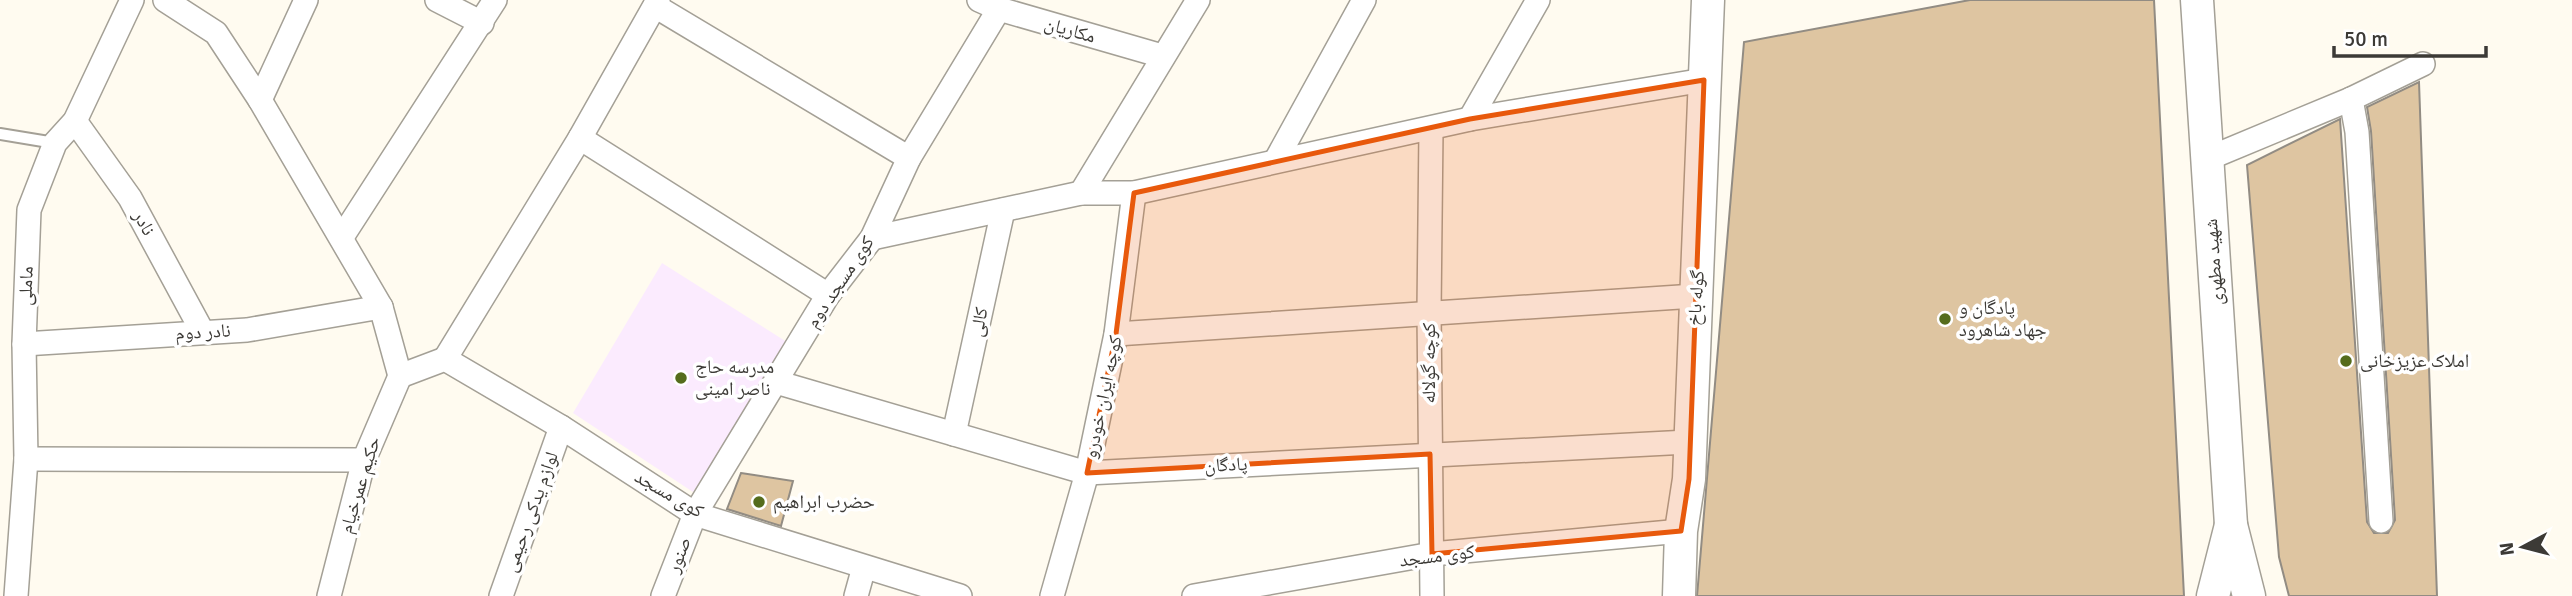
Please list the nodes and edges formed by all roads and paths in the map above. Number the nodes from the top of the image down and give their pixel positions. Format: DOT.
graph roads {
  1 [pos="132,0"];
  2 [pos="165,0"];
  3 [pos="306,0"];
  4 [pos="437,0"];
  5 [pos="495,0"];
  6 [pos="1198,0"];
  7 [pos="1364,0"];
  8 [pos="1538,0"];
  9 [pos="1708,0"];
  10 [pos="2197,0"];
  11 [pos="657,3"];
  12 [pos="989,5"];
  13 [pos="482,23"];
  14 [pos="1161,56"];
  15 [pos="2423,64"];
  16 [pos="1704,80"];
  17 [pos="2351,99"];
  18 [pos="260,100"];
  19 [pos="1469,119"];
  20 [pos="75,121"];
  21 [pos="1431,130"];
  22 [pos="0,134"];
  23 [pos="580,138"];
  24 [pos="55,144"];
  25 [pos="909,158"];
  26 [pos="2207,159"];
  27 [pos="1276,160"];
  28 [pos="1081,193"];
  29 [pos="1134,193"];
  30 [pos="1003,210"];
  31 [pos="342,237"];
  32 [pos="872,239"];
  33 [pos="828,295"];
  34 [pos="1695,296"];
  35 [pos="381,307"];
  36 [pos="1429,312"];
  37 [pos="202,331"];
  38 [pos="1116,334"];
  39 [pos="24,344"];
  40 [pos="445,359"];
  41 [pos="400,376"];
  42 [pos="776,382"];
  43 [pos="561,427"];
  44 [pos="954,434"];
  45 [pos="1688,442"];
  46 [pos="1430,454"];
  47 [pos="26,459"];
  48 [pos="364,460"];
  49 [pos="1087,473"];
  50 [pos="695,514"];
  51 [pos="2381,521"];
  52 [pos="2231,525"];
  53 [pos="1681,531"];
  54 [pos="1432,554"];
  55 [pos="864,567"];
  56 [pos="16,596"];
  57 [pos="329,596"];
  58 [pos="501,596"];
  59 [pos="663,596"];
  60 [pos="856,596"];
  61 [pos="960,596"];
  62 [pos="1052,596"];
  63 [pos="1194,596"];
  64 [pos="1433,596"];
  65 [pos="1679,596"];
  66 [pos="2213,596"];
  67 [pos="2249,596"];
  1 -- 20 [label="street, ماملی"];
  2 -- 18 [label="street"];
  3 -- 18 [label="street"];
  4 -- 13 [label="street"];
  5 -- 13 [label="street"];
  6 -- 14 [label="street"];
  7 -- 27 [label="street"];
  8 -- 19 [label="street"];
  9 -- 16 [label="street, گوله باخ"];
  10 -- 26 [label="street, شهید مطهری"];
  11 -- 23 [label="street"];
  11 -- 25 [label="street"];
  12 -- 14 [label="street, مکاریان"];
  12 -- 25 [label="street, کوی مسجد دوم"];
  13 -- 31 [label="street"];
  14 -- 28 [label="street"];
  15 -- 17 [label="street"];
  16 -- 19 [label="street"];
  16 -- 34 [label="street, گوله باخ"];
  17 -- 26 [label="street"];
  17 -- 51 [label="street"];
  18 -- 31 [label="street"];
  19 -- 21 [label="street"];
  20 -- 24 [label="street, ماملی"];
  20 -- 37 [label="street, نادر"];
  21 -- 27 [label="street"];
  21 -- 36 [label="street, کوچه گولاله"];
  22 -- 24 [label="lane"];
  23 -- 33 [label="street"];
  23 -- 40 [label="street"];
  24 -- 39 [label="street, ماملی"];
  25 -- 32 [label="street, کوی مسجد دوم"];
  26 -- 52 [label="street, شهید مطهری"];
  27 -- 29 [label="street"];
  28 -- 29 [label="street"];
  28 -- 30 [label="street"];
  29 -- 38 [label="street, کوچه ایران خودرو"];
  30 -- 32 [label="street"];
  30 -- 44 [label="street, کالی"];
  31 -- 35 [label="street"];
  32 -- 33 [label="street, کوی مسجد دوم"];
  33 -- 42 [label="street, کوی مسجد دوم"];
  34 -- 36 [label="street"];
  34 -- 45 [label="street, گوله باخ"];
  35 -- 37 [label="street, نادر دوم"];
  35 -- 41 [label="street"];
  36 -- 38 [label="street"];
  36 -- 46 [label="street, کوچه گولاله"];
  37 -- 39 [label="street, نادر دوم"];
  38 -- 49 [label="street, کوچه ایران خودرو"];
  39 -- 47 [label="street, ماملی"];
  40 -- 41 [label="street"];
  40 -- 43 [label="street, کوی مسجد"];
  41 -- 48 [label="street, حکیم عمرخیام"];
  42 -- 44 [label="street, پادگان"];
  42 -- 50 [label="street, کوی مسجد دوم"];
  43 -- 50 [label="street, کوی مسجد"];
  43 -- 58 [label="street, لوازم یدکی رحیمی"];
  44 -- 49 [label="street, پادگان"];
  45 -- 46 [label="street, پادگان"];
  45 -- 53 [label="street, گوله باخ"];
  46 -- 49 [label="street, پادگان"];
  46 -- 54 [label="street, کوچه گولاله"];
  47 -- 48 [label="street"];
  47 -- 56 [label="street, ماملی"];
  48 -- 57 [label="street, حکیم عمرخیام"];
  49 -- 62 [label="street, کوچه ایران خودرو"];
  50 -- 55 [label="street, کوی مسجد"];
  50 -- 59 [label="street, صنور"];
  52 -- 66 [label="street"];
  52 -- 67 [label="street"];
  53 -- 54 [label="street, کوی مسجد"];
  53 -- 65 [label="street, گوله باخ"];
  54 -- 63 [label="street, کوی مسجد"];
  54 -- 64 [label="street, کوچه گولاله"];
  55 -- 60 [label="street"];
  55 -- 61 [label="street, کوی مسجد"];
}
